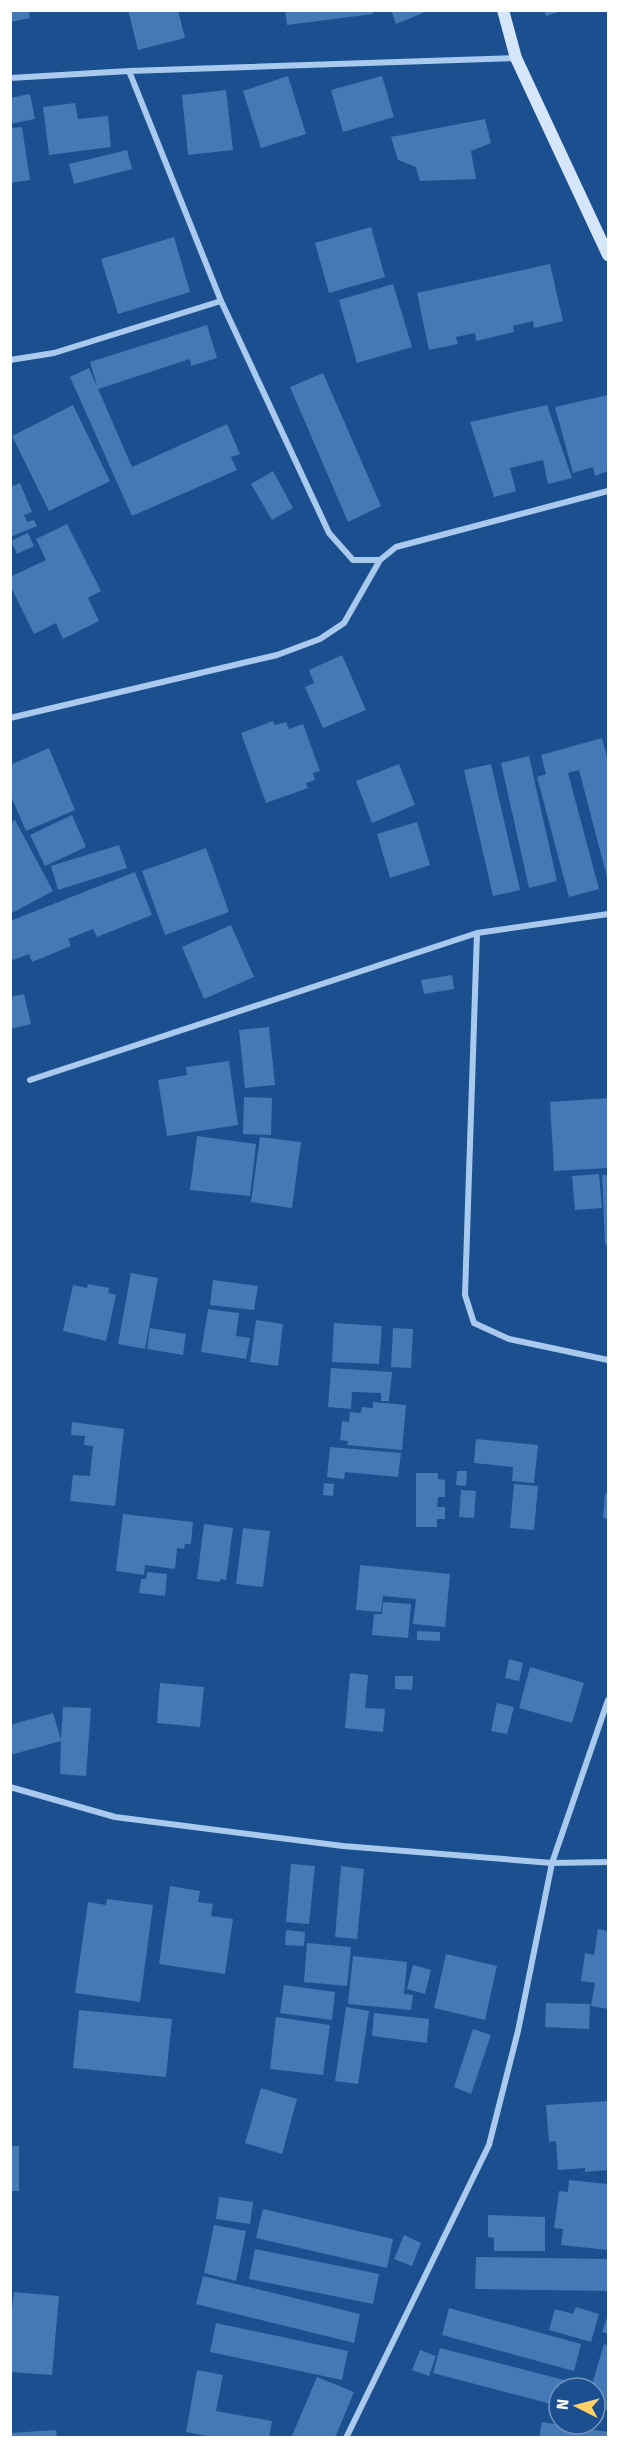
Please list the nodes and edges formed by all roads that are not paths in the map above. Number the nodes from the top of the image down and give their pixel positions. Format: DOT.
graph roads {
  1 [pos="503,10"];
  2 [pos="516,58"];
  3 [pos="129,71"];
  4 [pos="10,78"];
  5 [pos="609,255"];
  6 [pos="221,301"];
  7 [pos="10,360"];
  8 [pos="609,490"];
  9 [pos="380,560"];
  10 [pos="10,718"];
  11 [pos="609,914"];
  12 [pos="477,933"];
  13 [pos="30,1080"];
  14 [pos="609,1360"];
  15 [pos="609,1700"];
  16 [pos="10,1787"];
  17 [pos="609,1862"];
  18 [pos="552,1863"];
  19 [pos="346,2438"];
  1 -- 2 [label="street"];
  2 -- 3 [label="street"];
  2 -- 5 [label="street"];
  3 -- 4 [label="street"];
  3 -- 6 [label="street"];
  6 -- 7 [label="street"];
  6 -- 9 [label="street"];
  8 -- 9 [label="street"];
  9 -- 10 [label="street"];
  11 -- 12 [label="street"];
  12 -- 13 [label="street"];
  12 -- 14 [label="street"];
  15 -- 18 [label="street"];
  16 -- 18 [label="street"];
  17 -- 18 [label="street"];
  18 -- 19 [label="street"];
}
